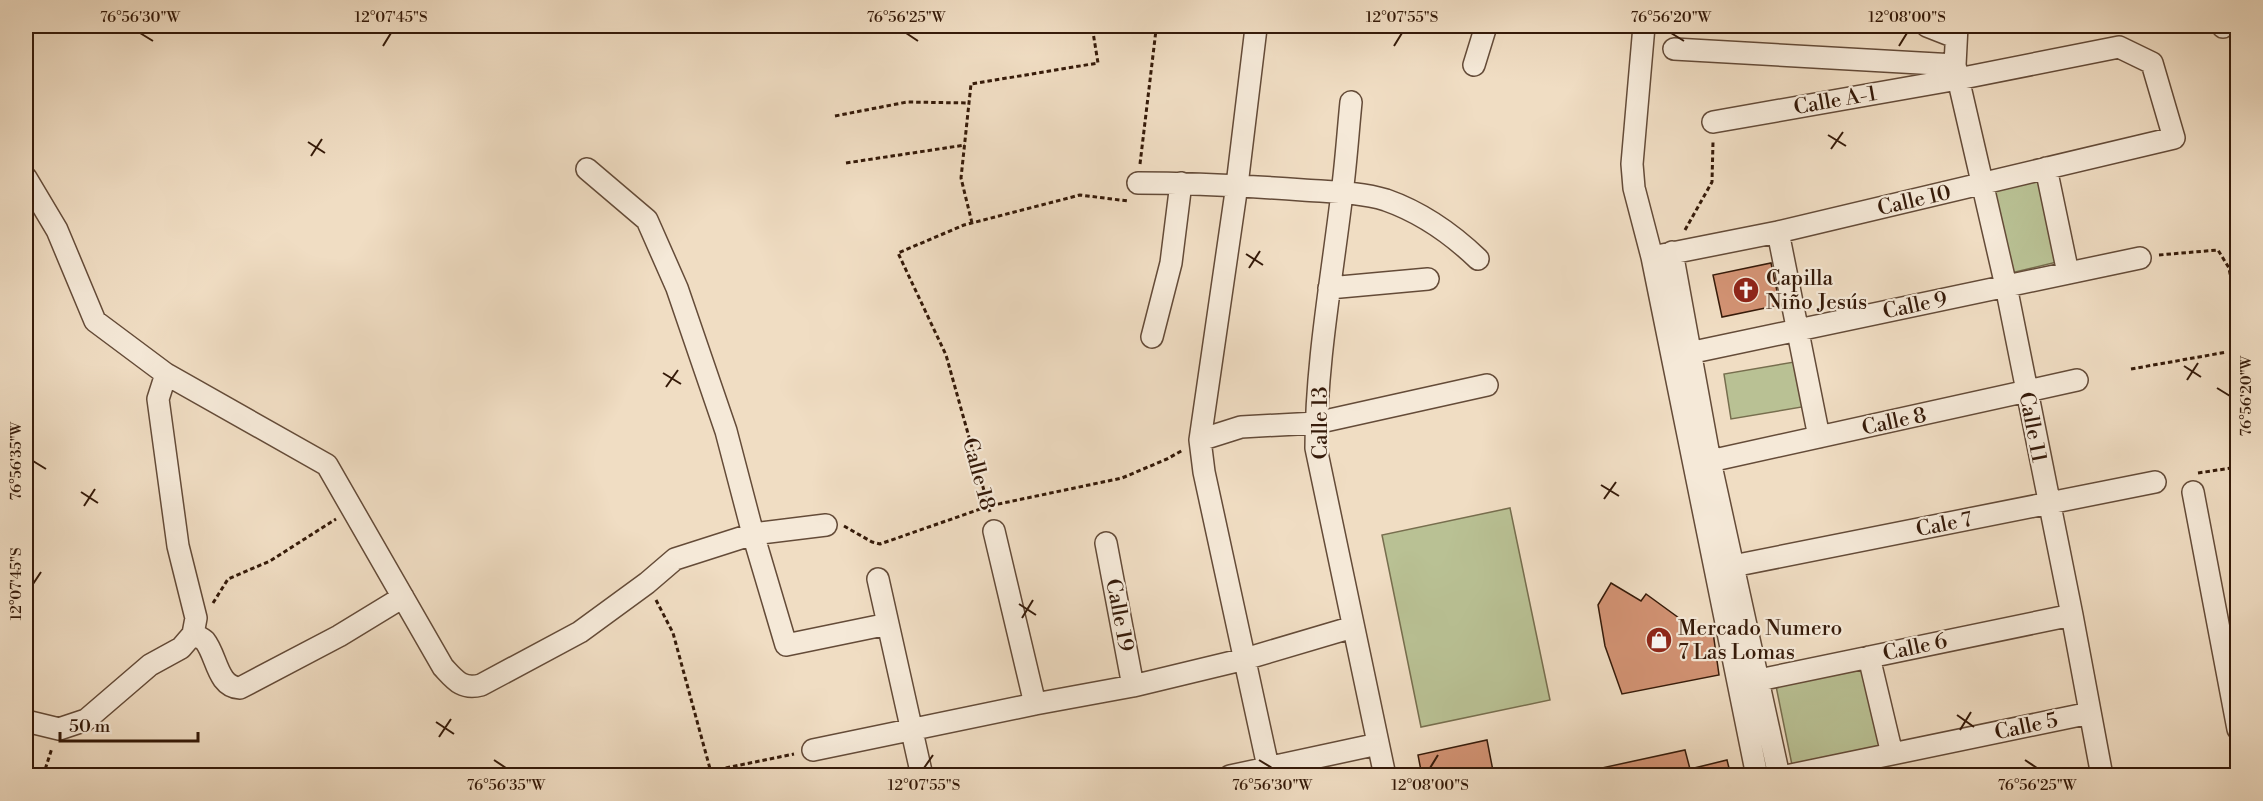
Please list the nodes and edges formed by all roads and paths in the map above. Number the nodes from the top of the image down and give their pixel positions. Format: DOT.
graph roads {
  1 [pos="1092,26"];
  2 [pos="1163,26"];
  3 [pos="1486,26"];
  4 [pos="1644,26"];
  5 [pos="1927,26"];
  6 [pos="1256,28"];
  7 [pos="1956,31"];
  8 [pos="1674,49"];
  9 [pos="1474,65"];
  10 [pos="1957,72"];
  11 [pos="1351,102"];
  12 [pos="969,104"];
  13 [pos="835,116"];
  14 [pos="1713,122"];
  15 [pos="965,145"];
  16 [pos="846,163"];
  17 [pos="2046,168"];
  18 [pos="587,169"];
  19 [pos="26,178"];
  20 [pos="1138,183"];
  21 [pos="1181,183"];
  22 [pos="1981,184"];
  23 [pos="1237,185"];
  24 [pos="1342,193"];
  25 [pos="972,223"];
  26 [pos="1778,232"];
  27 [pos="1662,255"];
  28 [pos="2140,258"];
  29 [pos="1478,259"];
  30 [pos="2068,273"];
  31 [pos="1428,279"];
  32 [pos="2238,284"];
  33 [pos="2006,286"];
  34 [pos="1329,288"];
  35 [pos="1799,330"];
  36 [pos="1152,337"];
  37 [pos="1689,352"];
  38 [pos="2227,352"];
  39 [pos="2131,369"];
  40 [pos="166,374"];
  41 [pos="2077,380"];
  42 [pos="1486,384"];
  43 [pos="2025,392"];
  44 [pos="1316,423"];
  45 [pos="1820,437"];
  46 [pos="1200,440"];
  47 [pos="1710,461"];
  48 [pos="2155,482"];
  49 [pos="2193,492"];
  50 [pos="2048,504"];
  51 [pos="989,506"];
  52 [pos="352,508"];
  53 [pos="826,525"];
  54 [pos="994,531"];
  55 [pos="753,534"];
  56 [pos="1106,543"];
  57 [pos="1733,566"];
  58 [pos="878,579"];
  59 [pos="647,583"];
  60 [pos="403,597"];
  61 [pos="210,606"];
  62 [pos="2072,615"];
  63 [pos="888,624"];
  64 [pos="1353,627"];
  65 [pos="193,634"];
  66 [pos="1869,657"];
  67 [pos="1245,658"];
  68 [pos="1759,680"];
  69 [pos="1133,687"];
  70 [pos="1035,704"];
  71 [pos="2090,713"];
  72 [pos="26,721"];
  73 [pos="59,729"];
  74 [pos="911,729"];
  75 [pos="2238,729"];
  76 [pos="1378,744"];
  77 [pos="813,750"];
  78 [pos="1892,754"];
  79 [pos="1269,771"];
  80 [pos="711,773"];
  81 [pos="43,776"];
  82 [pos="922,776"];
  83 [pos="1230,776"];
  84 [pos="1385,776"];
  85 [pos="1756,776"];
  86 [pos="1779,776"];
  87 [pos="1786,776"];
  88 [pos="2102,776"];
  1 -- 12 [label="path"];
  2 -- 20 [label="path"];
  3 -- 9 [label="street"];
  4 -- 27 [label="street"];
  5 -- 7 [label="street"];
  6 -- 23 [label="street"];
  7 -- 10 [label="street, Calle 11"];
  8 -- 10 [label="street"];
  10 -- 14 [label="street, Calle A-1"];
  10 -- 17 [label="street, Calle 10"];
  10 -- 22 [label="street, Calle 11"];
  11 -- 24 [label="street, Calle 13"];
  12 -- 13 [label="path"];
  12 -- 15 [label="path"];
  14 -- 27 [label="path"];
  15 -- 16 [label="path"];
  15 -- 25 [label="path"];
  17 -- 22 [label="street, Calle 10"];
  17 -- 30 [label="street"];
  18 -- 55 [label="street"];
  19 -- 40 [label="street"];
  20 -- 21 [label="street"];
  20 -- 25 [label="path"];
  21 -- 23 [label="street"];
  21 -- 36 [label="street"];
  22 -- 26 [label="street, Calle 10"];
  22 -- 33 [label="street, Calle 11"];
  23 -- 24 [label="street"];
  23 -- 46 [label="street"];
  24 -- 29 [label="street"];
  24 -- 34 [label="street, Calle 13"];
  25 -- 51 [label="path, Calle 18"];
  26 -- 27 [label="street, Calle 10"];
  26 -- 35 [label="street"];
  27 -- 37 [label="street"];
  27 -- 85 [label="street"];
  28 -- 30 [label="street, Calle 9"];
  28 -- 32 [label="path"];
  30 -- 33 [label="street, Calle 9"];
  31 -- 34 [label="street"];
  33 -- 35 [label="street, Calle 9"];
  33 -- 43 [label="street, Calle 11"];
  34 -- 44 [label="street, Calle 13"];
  35 -- 37 [label="street, Calle 9"];
  35 -- 45 [label="street"];
  37 -- 47 [label="street"];
  38 -- 39 [label="path"];
  40 -- 52 [label="street"];
  40 -- 65 [label="street"];
  41 -- 43 [label="street, Calle 8"];
  42 -- 44 [label="street"];
  43 -- 45 [label="street, Calle 8"];
  43 -- 50 [label="street, Calle 11"];
  44 -- 46 [label="street"];
  44 -- 64 [label="street, Calle 13"];
  45 -- 47 [label="street, Calle 8"];
  46 -- 51 [label="path"];
  46 -- 67 [label="street"];
  47 -- 57 [label="street"];
  48 -- 50 [label="street, Cale 7"];
  49 -- 75 [label="street"];
  50 -- 57 [label="street, Cale 7"];
  50 -- 62 [label="street, Calle 11"];
  51 -- 53 [label="path"];
  51 -- 54 [label="path, Calle 18"];
  52 -- 60 [label="street"];
  52 -- 61 [label="path"];
  53 -- 55 [label="street"];
  54 -- 70 [label="street, Calle 18"];
  55 -- 59 [label="street"];
  55 -- 63 [label="street"];
  56 -- 69 [label="street, Calle 19"];
  57 -- 68 [label="street"];
  58 -- 63 [label="street"];
  59 -- 60 [label="street"];
  59 -- 80 [label="path"];
  60 -- 65 [label="street"];
  62 -- 66 [label="street, Calle 6"];
  62 -- 71 [label="street, Calle 11"];
  63 -- 74 [label="street"];
  64 -- 67 [label="street"];
  64 -- 76 [label="street, Calle 13"];
  65 -- 73 [label="street"];
  66 -- 68 [label="street, Calle 6"];
  66 -- 78 [label="street"];
  67 -- 69 [label="street"];
  67 -- 79 [label="street"];
  68 -- 86 [label="street"];
  69 -- 70 [label="street"];
  70 -- 74 [label="street"];
  71 -- 78 [label="street, Calle 5"];
  71 -- 88 [label="street, Calle 11"];
  72 -- 73 [label="street"];
  73 -- 81 [label="path"];
  74 -- 77 [label="street"];
  74 -- 82 [label="street"];
  76 -- 79 [label="street"];
  76 -- 84 [label="street, Calle 13"];
  77 -- 80 [label="path"];
  78 -- 87 [label="street, Calle 5"];
  79 -- 83 [label="street"];
}
